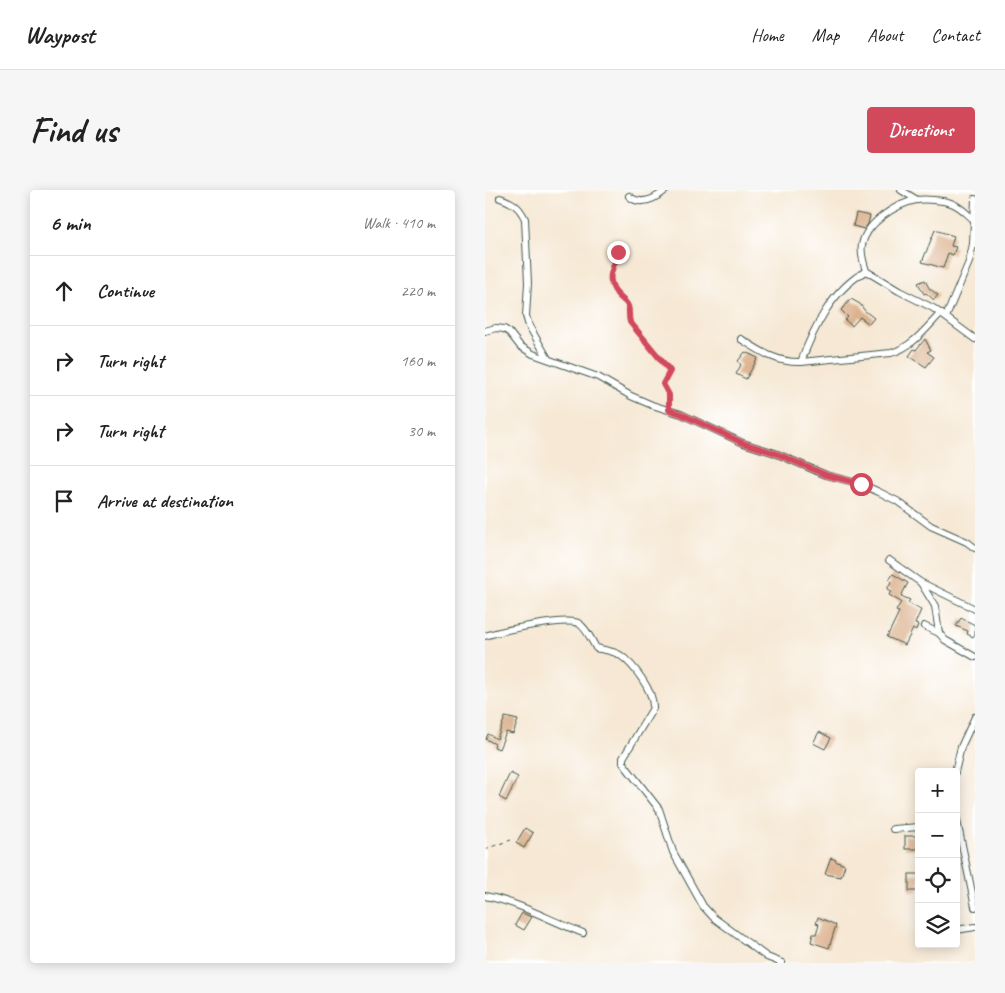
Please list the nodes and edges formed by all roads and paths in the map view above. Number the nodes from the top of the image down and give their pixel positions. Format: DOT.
graph roads {
  1 [pos="666,190"];
  2 [pos="901,190"];
  3 [pos="629,196"];
  4 [pos="500,198"];
  5 [pos="975,199"];
  6 [pos="917,200"];
  7 [pos="973,219"];
  8 [pos="618,252"];
  9 [pos="866,271"];
  10 [pos="944,315"];
  11 [pos="485,331"];
  12 [pos="741,339"];
  13 [pos="975,339"];
  14 [pos="547,357"];
  15 [pos="801,362"];
  16 [pos="669,410"];
  17 [pos="975,548"];
  18 [pos="889,560"];
  19 [pos="920,582"];
  20 [pos="975,608"];
  21 [pos="924,626"];
  22 [pos="939,633"];
  23 [pos="485,636"];
  24 [pos="975,657"];
  25 [pos="975,717"];
  26 [pos="956,768"];
  27 [pos="915,827"];
  28 [pos="893,829"];
  29 [pos="960,839"];
  30 [pos="511,840"];
  31 [pos="485,849"];
  32 [pos="485,896"];
  33 [pos="975,907"];
  34 [pos="975,927"];
  35 [pos="960,929"];
  36 [pos="583,933"];
  37 [pos="782,963"];
  1 -- 3 [label="street"];
  2 -- 6 [label="street"];
  4 -- 14 [label="street"];
  5 -- 7 [label="street"];
  6 -- 7 [label="street"];
  6 -- 9 [label="street"];
  7 -- 10 [label="street"];
  8 -- 16 [label="path"];
  9 -- 10 [label="street"];
  9 -- 15 [label="street"];
  10 -- 13 [label="street"];
  10 -- 15 [label="street"];
  11 -- 14 [label="street"];
  12 -- 15 [label="street"];
  14 -- 16 [label="street"];
  16 -- 17 [label="street"];
  18 -- 19 [label="street"];
  19 -- 20 [label="street"];
  19 -- 22 [label="street"];
  21 -- 22 [label="street"];
  22 -- 24 [label="street"];
  23 -- 37 [label="street"];
  25 -- 26 [label="street"];
  27 -- 28 [label="street"];
  29 -- 33 [label="street"];
  30 -- 31 [label="path"];
  32 -- 36 [label="street"];
  34 -- 35 [label="street"];
}
